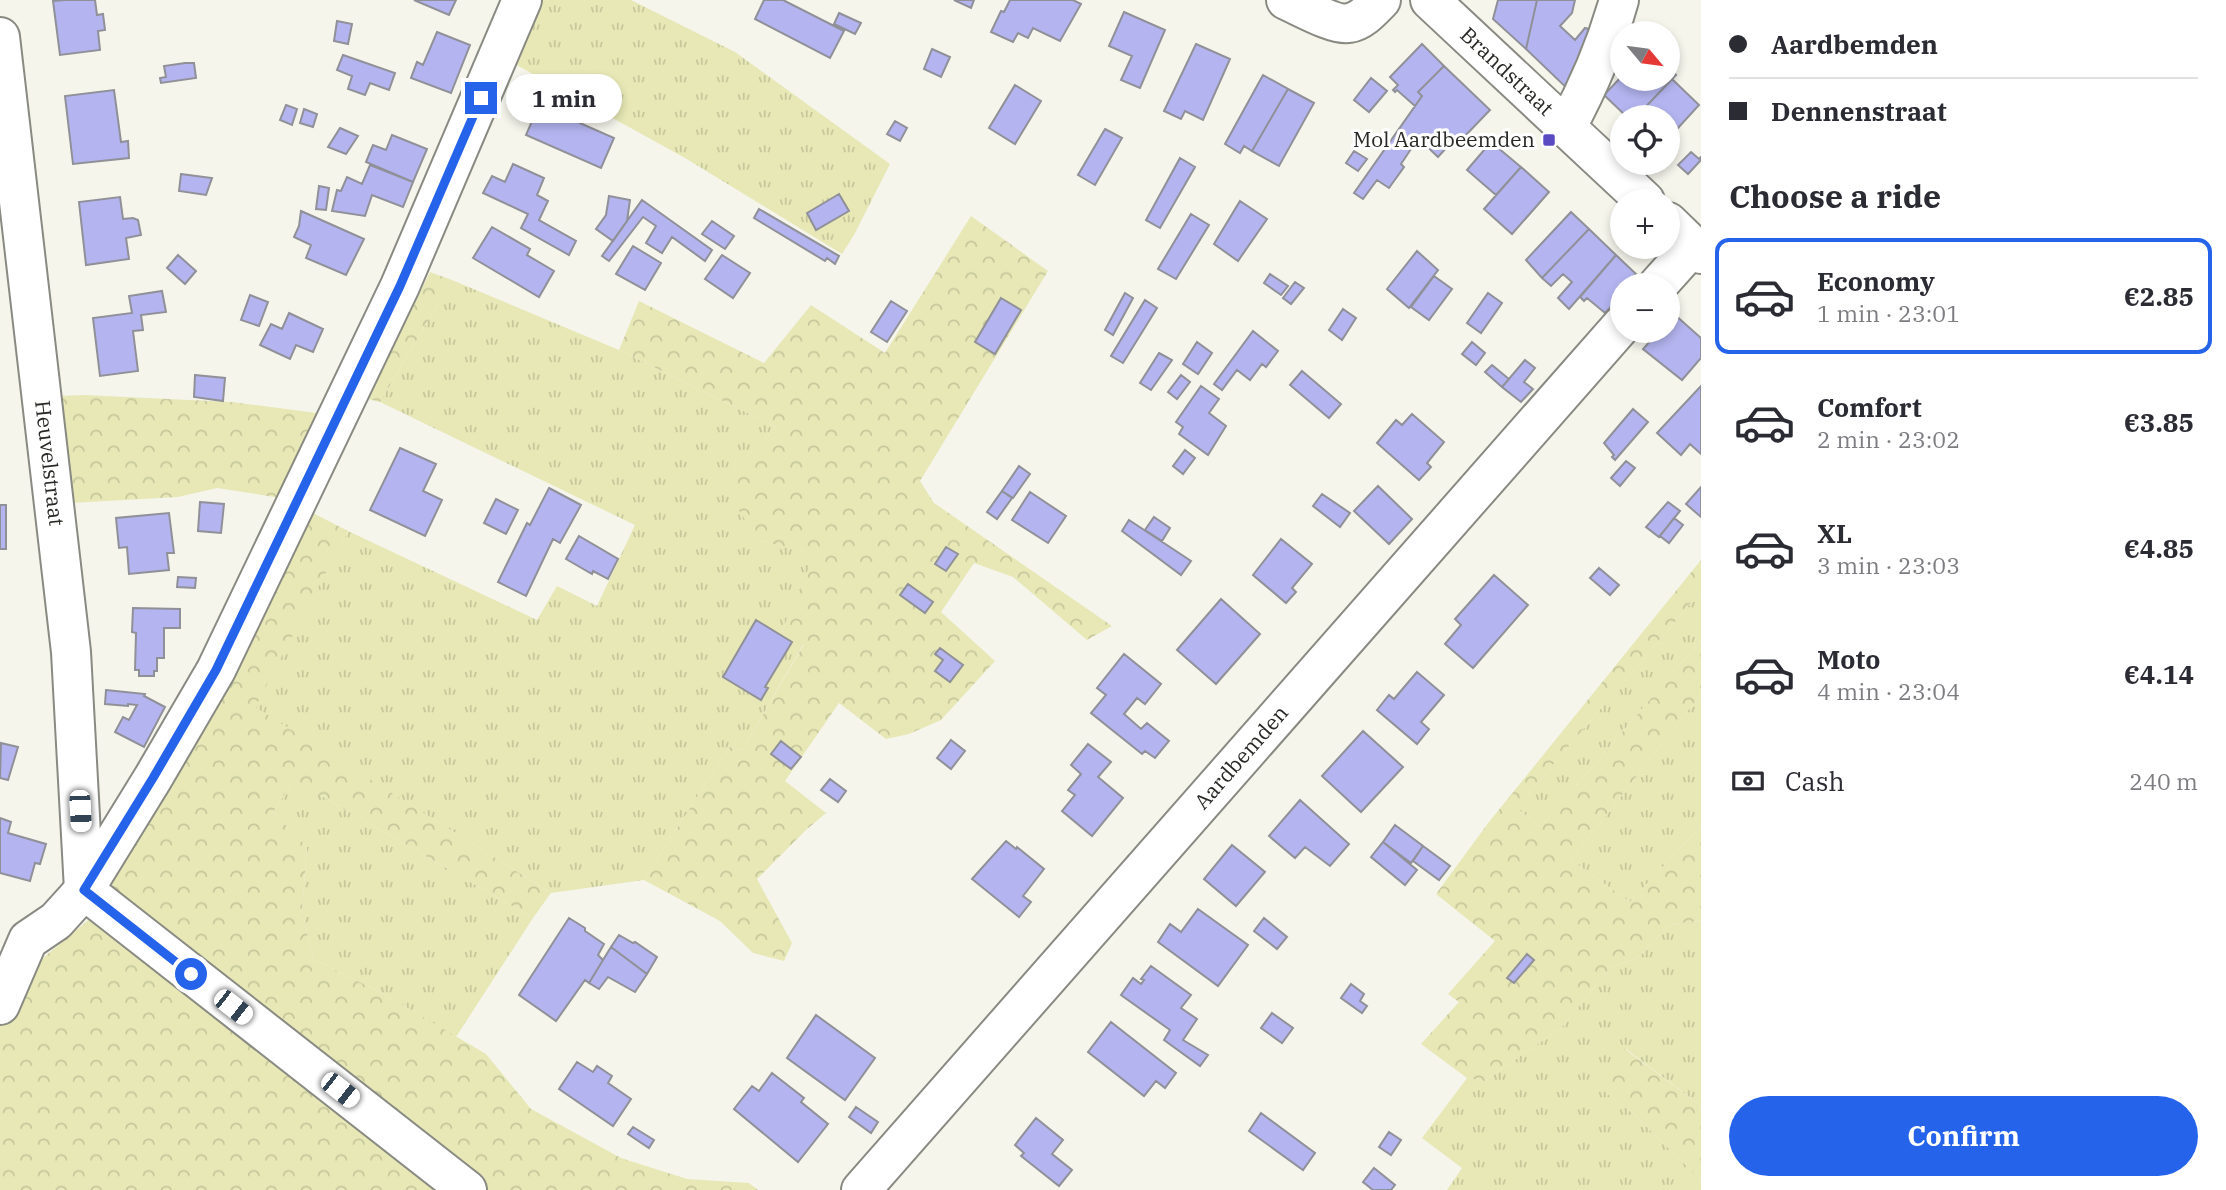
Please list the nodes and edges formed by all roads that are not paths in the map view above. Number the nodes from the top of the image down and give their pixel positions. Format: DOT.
graph roads {
  1 [pos="522,0"];
  2 [pos="1286,0"];
  3 [pos="1381,0"];
  4 [pos="1430,0"];
  5 [pos="1619,0"];
  6 [pos="0,37"];
  7 [pos="1566,128"];
  8 [pos="1632,189"];
  9 [pos="1687,241"];
  10 [pos="1666,273"];
  11 [pos="1610,340"];
  12 [pos="84,890"];
  13 [pos="14,939"];
  14 [pos="0,1005"];
  15 [pos="467,1190"];
  16 [pos="861,1190"];
  1 -- 12 [label="street"];
  2 -- 3 [label="street"];
  4 -- 7 [label="street, Brandstraat"];
  5 -- 7 [label="street"];
  6 -- 12 [label="street, Heuvelstraat"];
  7 -- 8 [label="street, Brandstraat"];
  9 -- 10 [label="street"];
  11 -- 16 [label="street, Aardbemden"];
  12 -- 13 [label="street"];
  12 -- 15 [label="street"];
  13 -- 14 [label="street"];
}
